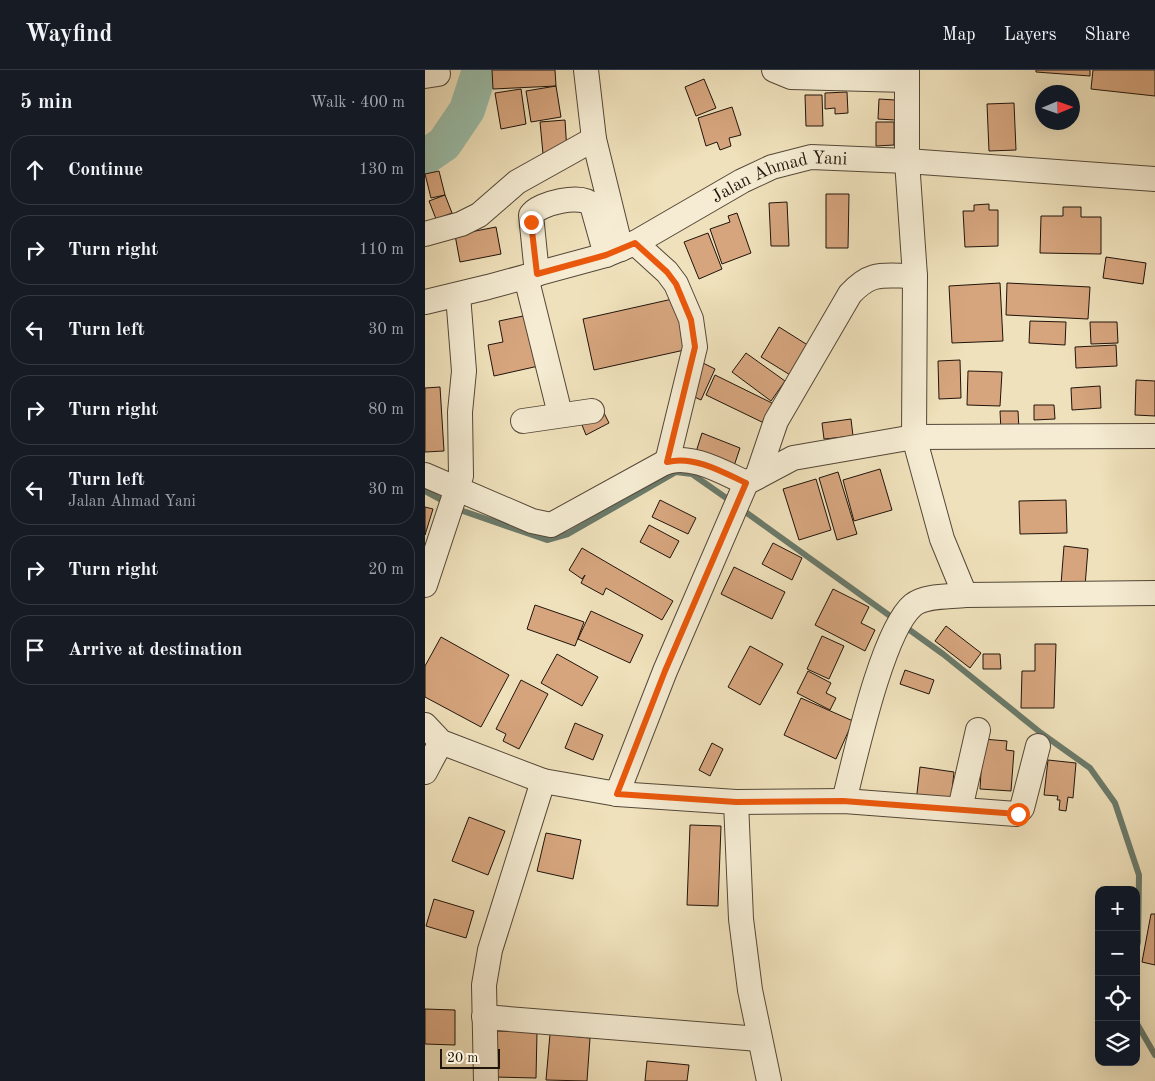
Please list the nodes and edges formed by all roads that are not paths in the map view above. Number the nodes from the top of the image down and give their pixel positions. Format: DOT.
graph roads {
  1 [pos="586,70"];
  2 [pos="774,70"];
  3 [pos="907,75"];
  4 [pos="594,139"];
  5 [pos="907,161"];
  6 [pos="1155,179"];
  7 [pos="425,234"];
  8 [pos="621,249"];
  9 [pos="531,275"];
  10 [pos="915,276"];
  11 [pos="458,295"];
  12 [pos="425,302"];
  13 [pos="592,411"];
  14 [pos="560,414"];
  15 [pos="523,421"];
  16 [pos="1155,436"];
  17 [pos="914,437"];
  18 [pos="667,462"];
  19 [pos="425,475"];
  20 [pos="748,485"];
  21 [pos="453,500"];
  22 [pos="425,585"];
  23 [pos="1155,593"];
  24 [pos="965,595"];
  25 [pos="425,725"];
  26 [pos="978,730"];
  27 [pos="441,742"];
  28 [pos="1038,746"];
  29 [pos="425,772"];
  30 [pos="543,780"];
  31 [pos="617,794"];
  32 [pos="843,801"];
  33 [pos="736,802"];
  34 [pos="961,809"];
  35 [pos="483,1017"];
  36 [pos="759,1039"];
  37 [pos="486,1081"];
  38 [pos="769,1081"];
  1 -- 4 [label="street"];
  2 -- 3 [label="street"];
  3 -- 5 [label="street"];
  4 -- 7 [label="street"];
  4 -- 8 [label="street"];
  5 -- 6 [label="street, Jalan Ahmad Yani"];
  5 -- 8 [label="street, Jalan Ahmad Yani"];
  5 -- 10 [label="street"];
  8 -- 9 [label="street, Jalan Ahmad Yani"];
  8 -- 9 [label="street"];
  8 -- 18 [label="street"];
  9 -- 11 [label="street, Jalan Ahmad Yani"];
  9 -- 14 [label="street"];
  10 -- 17 [label="street"];
  10 -- 20 [label="street"];
  11 -- 12 [label="street, Jalan Ahmad Yani"];
  11 -- 21 [label="street"];
  13 -- 14 [label="street"];
  14 -- 15 [label="street"];
  16 -- 17 [label="street"];
  17 -- 20 [label="street"];
  17 -- 24 [label="street"];
  18 -- 20 [label="street"];
  18 -- 21 [label="street"];
  19 -- 21 [label="street"];
  20 -- 31 [label="street"];
  21 -- 22 [label="street"];
  23 -- 24 [label="street"];
  24 -- 32 [label="street"];
  25 -- 27 [label="street"];
  26 -- 34 [label="street"];
  27 -- 29 [label="street"];
  27 -- 30 [label="street"];
  28 -- 34 [label="street"];
  30 -- 31 [label="street"];
  30 -- 35 [label="street"];
  31 -- 33 [label="street"];
  32 -- 33 [label="street"];
  32 -- 34 [label="street"];
  33 -- 36 [label="street"];
  35 -- 36 [label="street"];
  35 -- 37 [label="street"];
  36 -- 38 [label="street"];
}
